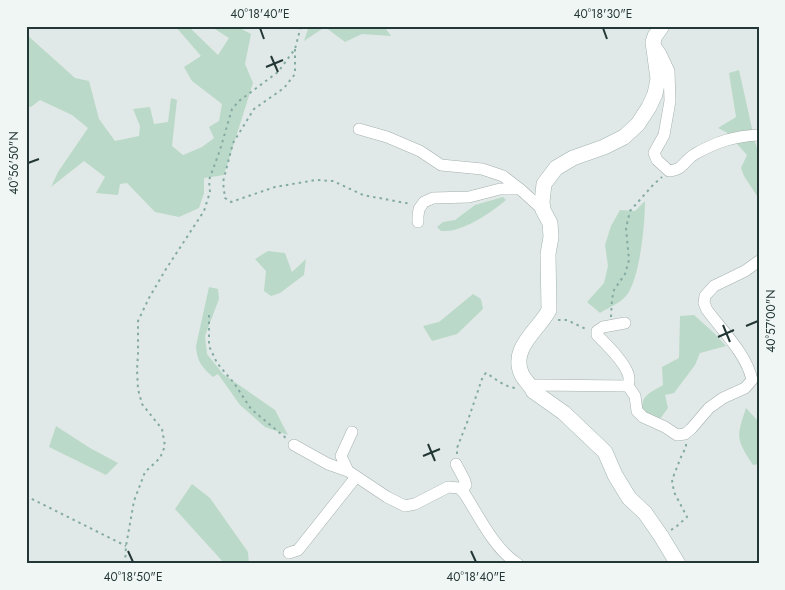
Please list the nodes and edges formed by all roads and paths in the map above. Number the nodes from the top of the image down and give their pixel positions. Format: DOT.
graph roads {
  1 [pos="301,26"];
  2 [pos="662,26"];
  3 [pos="653,42"];
  4 [pos="296,49"];
  5 [pos="359,129"];
  6 [pos="759,135"];
  7 [pos="670,171"];
  8 [pos="520,189"];
  9 [pos="421,206"];
  10 [pos="543,210"];
  11 [pos="418,222"];
  12 [pos="759,261"];
  13 [pos="209,316"];
  14 [pos="555,320"];
  15 [pos="625,323"];
  16 [pos="610,325"];
  17 [pos="596,335"];
  18 [pos="530,386"];
  19 [pos="628,386"];
  20 [pos="352,432"];
  21 [pos="685,434"];
  22 [pos="294,445"];
  23 [pos="456,464"];
  24 [pos="352,474"];
  25 [pos="462,490"];
  26 [pos="26,496"];
  27 [pos="661,536"];
  28 [pos="126,546"];
  29 [pos="289,552"];
  30 [pos="125,564"];
  31 [pos="518,564"];
  32 [pos="678,564"];
  1 -- 4 [label="path"];
  2 -- 3 [label="street"];
  3 -- 7 [label="street"];
  3 -- 10 [label="street"];
  4 -- 9 [label="path"];
  4 -- 28 [label="path"];
  5 -- 8 [label="street"];
  6 -- 7 [label="street"];
  7 -- 16 [label="path"];
  8 -- 9 [label="street"];
  8 -- 10 [label="street"];
  9 -- 11 [label="street"];
  10 -- 18 [label="street"];
  12 -- 21 [label="street"];
  13 -- 22 [label="path"];
  14 -- 17 [label="path"];
  15 -- 16 [label="street"];
  16 -- 17 [label="street"];
  17 -- 19 [label="street"];
  18 -- 19 [label="street"];
  18 -- 23 [label="path"];
  18 -- 27 [label="street"];
  19 -- 21 [label="street"];
  20 -- 24 [label="street"];
  21 -- 27 [label="path"];
  22 -- 24 [label="street"];
  23 -- 25 [label="street"];
  24 -- 25 [label="street"];
  24 -- 29 [label="street"];
  25 -- 31 [label="street"];
  26 -- 28 [label="path"];
  27 -- 32 [label="street"];
  28 -- 30 [label="path"];
}
